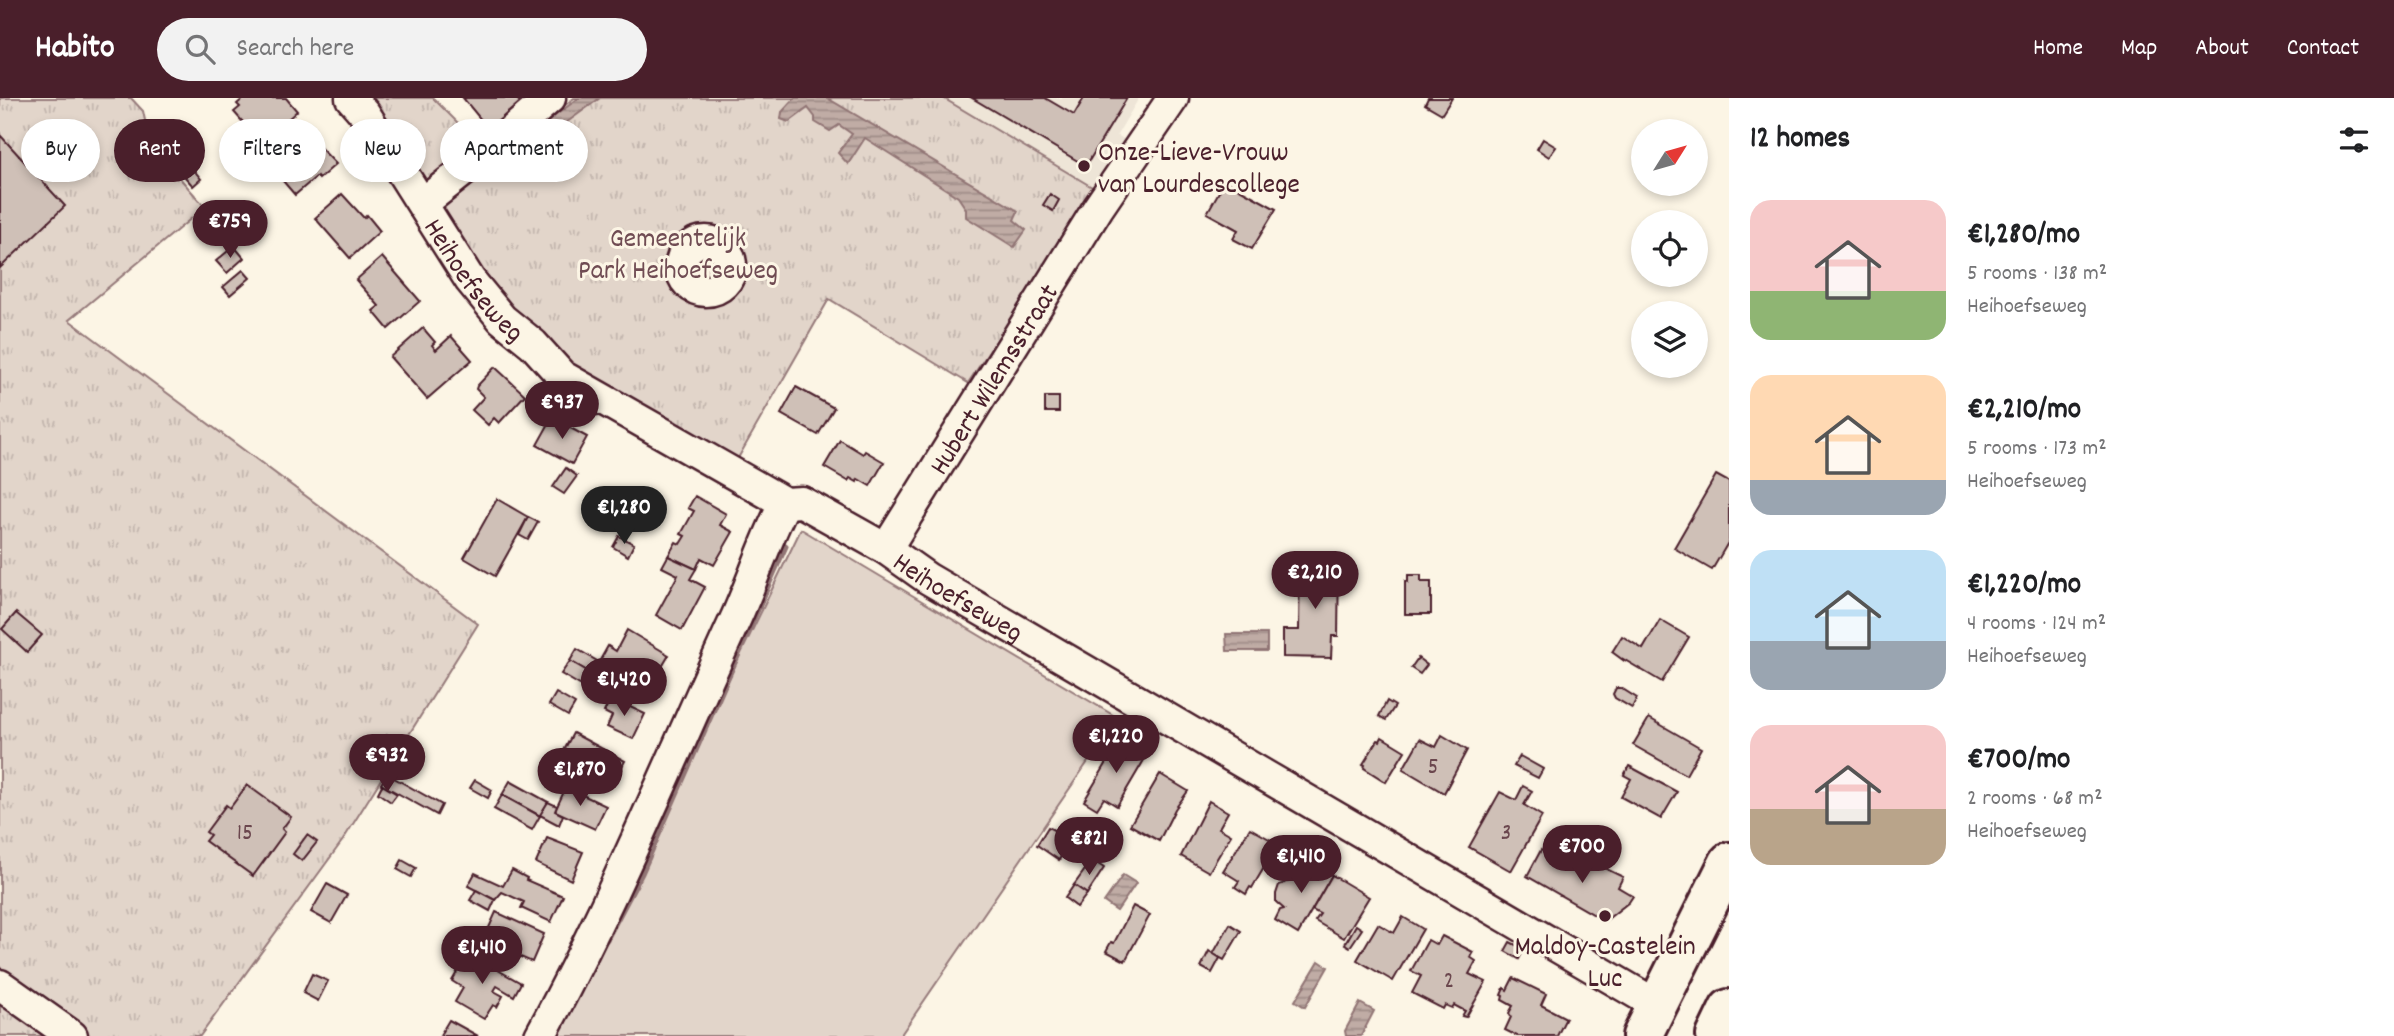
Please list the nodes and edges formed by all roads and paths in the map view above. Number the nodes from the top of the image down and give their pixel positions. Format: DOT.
graph roads {
  1 [pos="352,98"];
  2 [pos="550,98"];
  3 [pos="1173,98"];
  4 [pos="433,195"];
  5 [pos="785,503"];
  6 [pos="886,550"];
  7 [pos="1729,862"];
  8 [pos="0,985"];
  9 [pos="1729,1009"];
  10 [pos="1650,1020"];
  11 [pos="72,1036"];
  12 [pos="540,1036"];
  13 [pos="1716,1036"];
  1 -- 4 [label="street, Heihoefseweg"];
  2 -- 4 [label="street"];
  3 -- 6 [label="street, Hubert Wilemsstraat"];
  4 -- 5 [label="street, Heihoefseweg"];
  5 -- 6 [label="street, Heihoefseweg"];
  5 -- 12 [label="street"];
  6 -- 10 [label="street, Heihoefseweg"];
  7 -- 10 [label="main road"];
  8 -- 11 [label="street"];
  9 -- 13 [label="main road"];
}
